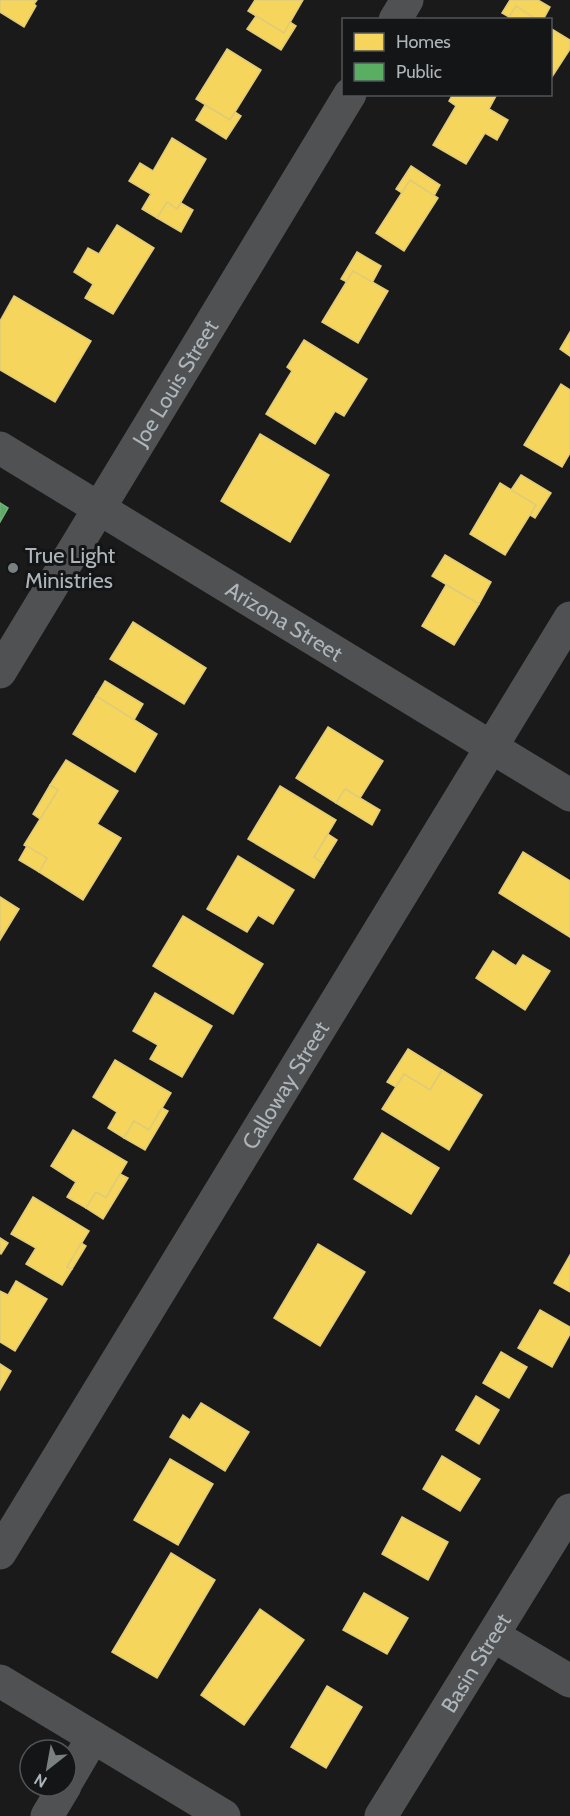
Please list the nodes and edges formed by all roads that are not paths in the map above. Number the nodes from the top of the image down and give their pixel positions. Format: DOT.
graph roads {
  1 [pos="407,0"];
  2 [pos="396,18"];
  3 [pos="349,96"];
  4 [pos="0,447"];
  5 [pos="99,508"];
  6 [pos="570,618"];
  7 [pos="0,672"];
  8 [pos="491,747"];
  9 [pos="570,795"];
  10 [pos="570,1510"];
  11 [pos="0,1553"];
  12 [pos="494,1636"];
  13 [pos="0,1681"];
  14 [pos="570,1681"];
  15 [pos="93,1737"];
  16 [pos="78,1763"];
  17 [pos="57,1798"];
  18 [pos="47,1816"];
  19 [pos="224,1816"];
  20 [pos="381,1816"];
  1 -- 2 [label="street"];
  3 -- 5 [label="street, Joe Louis Street"];
  4 -- 5 [label="street, Arizona Street"];
  5 -- 7 [label="street, Joe Louis Street"];
  5 -- 8 [label="street, Arizona Street"];
  6 -- 8 [label="street, Calloway Street"];
  8 -- 9 [label="street, Arizona Street"];
  8 -- 11 [label="street, Calloway Street"];
  10 -- 12 [label="street, Basin Street"];
  12 -- 14 [label="street"];
  12 -- 20 [label="street, Basin Street"];
  13 -- 15 [label="street"];
  15 -- 16 [label="street"];
  15 -- 19 [label="street"];
  17 -- 18 [label="street"];
}
